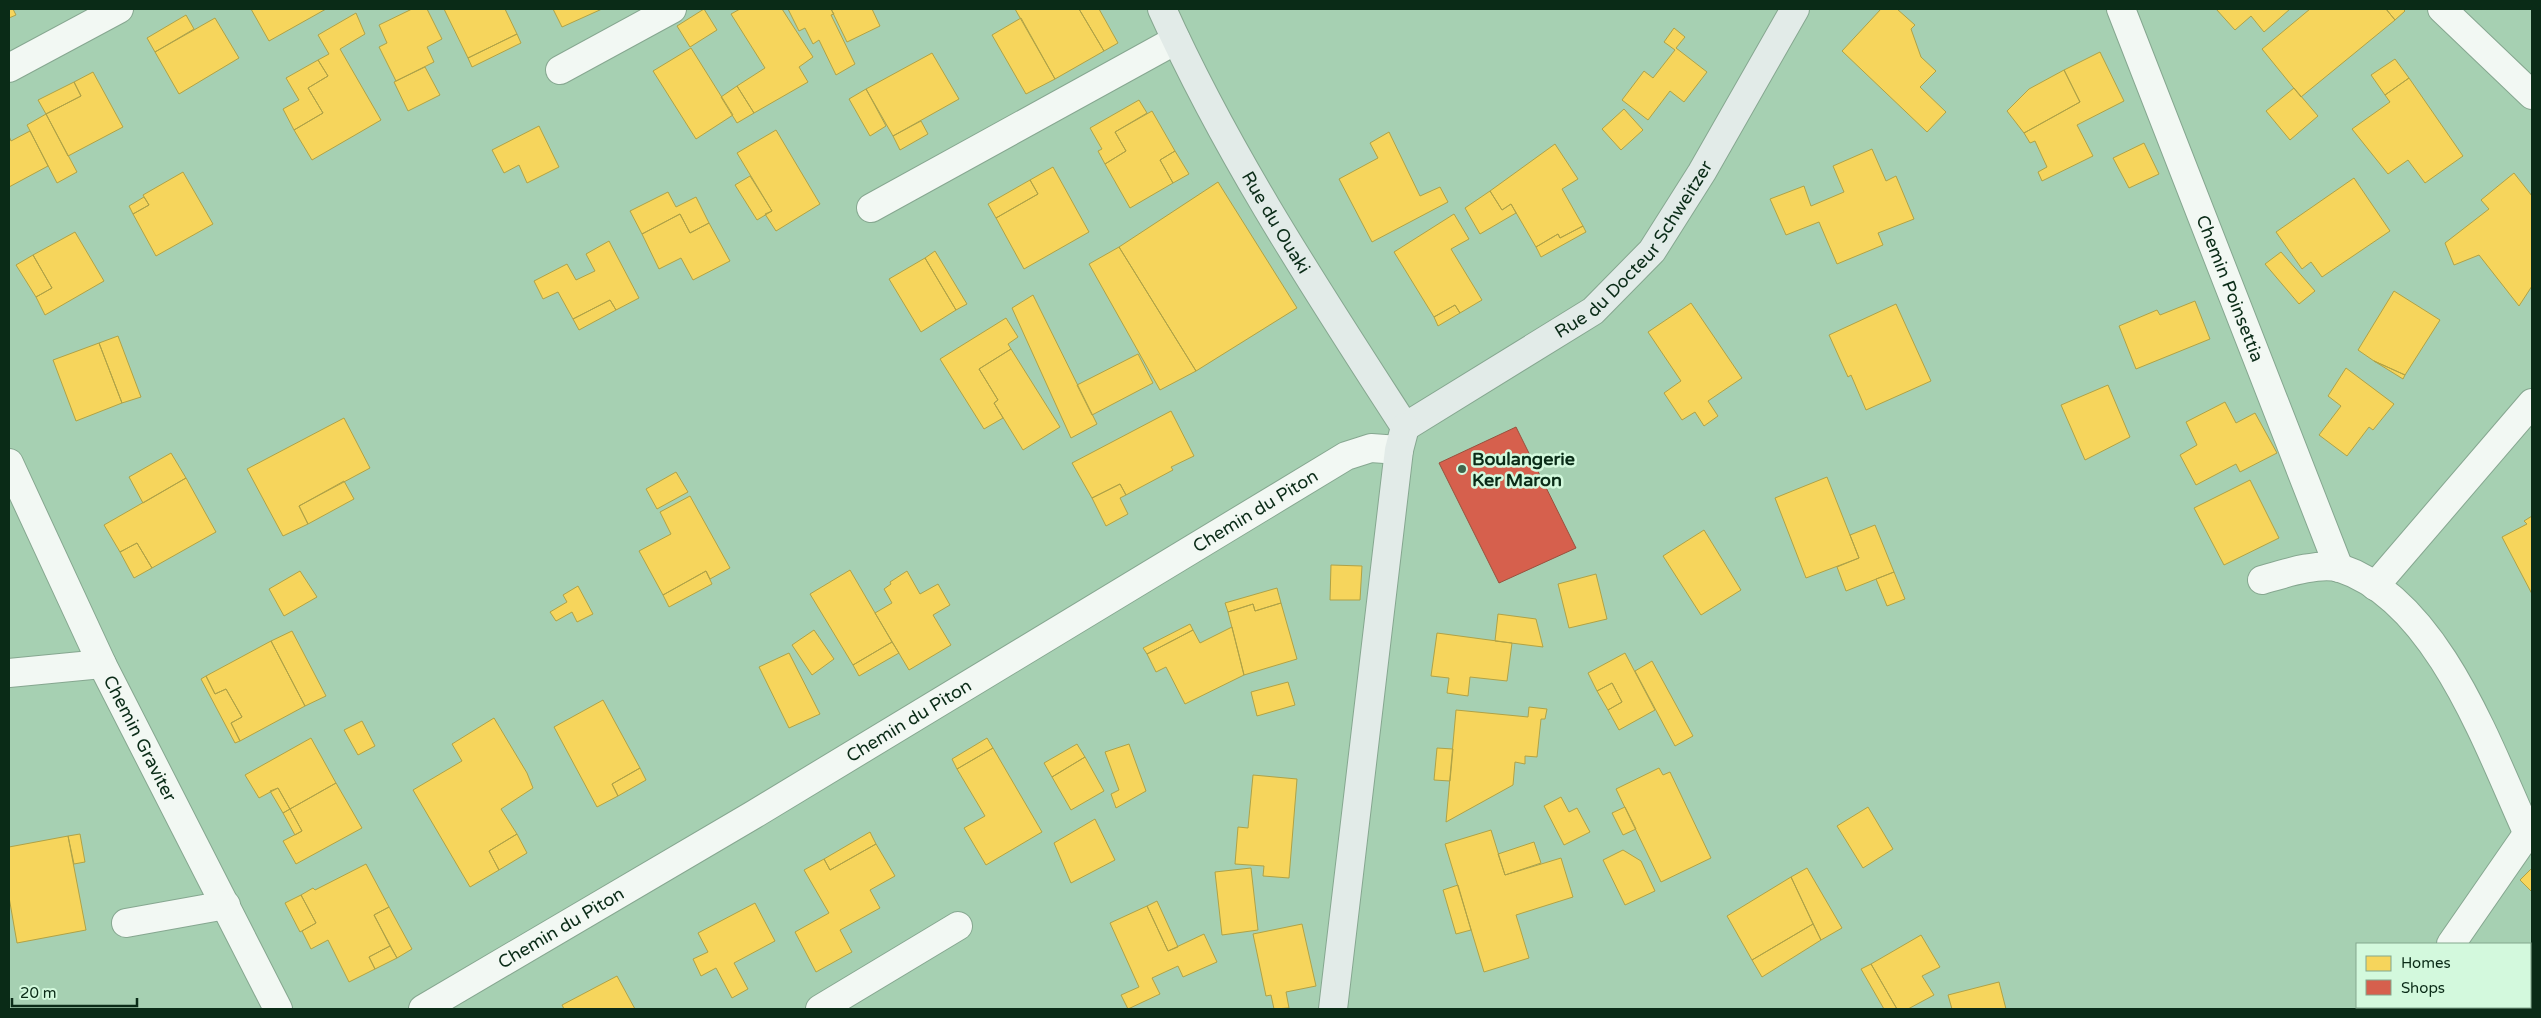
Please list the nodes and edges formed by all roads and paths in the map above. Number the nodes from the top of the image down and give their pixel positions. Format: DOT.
graph roads {
  1 [pos="119,9"];
  2 [pos="672,9"];
  3 [pos="1162,9"];
  4 [pos="1795,9"];
  5 [pos="2121,9"];
  6 [pos="2442,9"];
  7 [pos="1176,40"];
  8 [pos="9,68"];
  9 [pos="560,70"];
  10 [pos="2532,95"];
  11 [pos="870,208"];
  12 [pos="2532,403"];
  13 [pos="1402,438"];
  14 [pos="9,463"];
  15 [pos="2339,568"];
  16 [pos="2262,580"];
  17 [pos="2375,586"];
  18 [pos="102,664"];
  19 [pos="9,673"];
  20 [pos="2530,831"];
  21 [pos="226,905"];
  22 [pos="126,923"];
  23 [pos="958,926"];
  24 [pos="2452,943"];
  25 [pos="278,1009"];
  26 [pos="423,1009"];
  27 [pos="820,1009"];
  28 [pos="1332,1009"];
  1 -- 8 [label="street"];
  2 -- 9 [label="street"];
  3 -- 7 [label="main road, Rue du Ouaki"];
  4 -- 13 [label="main road, Rue du Docteur Schweitzer"];
  5 -- 15 [label="street, Chemin Poinsettia"];
  6 -- 10 [label="street"];
  7 -- 11 [label="street"];
  7 -- 13 [label="main road, Rue du Ouaki"];
  12 -- 17 [label="street"];
  13 -- 26 [label="street, Chemin du Piton"];
  13 -- 28 [label="main road"];
  14 -- 18 [label="street, Chemin Graviter"];
  15 -- 16 [label="street"];
  15 -- 17 [label="street"];
  17 -- 20 [label="street"];
  18 -- 19 [label="street"];
  18 -- 21 [label="street, Chemin Graviter"];
  20 -- 24 [label="street"];
  21 -- 22 [label="street"];
  21 -- 25 [label="street, Chemin Graviter"];
  23 -- 27 [label="street"];
}
